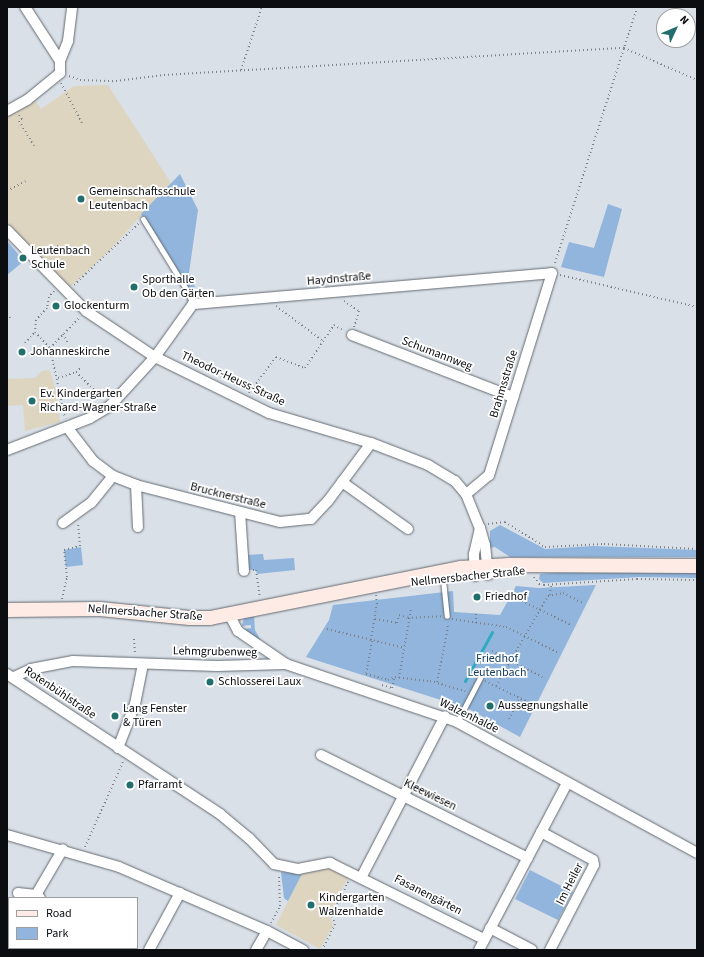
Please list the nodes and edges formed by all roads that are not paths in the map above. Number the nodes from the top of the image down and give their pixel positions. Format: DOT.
graph roads {
  1 [pos="25,7"];
  2 [pos="72,7"];
  3 [pos="60,61"];
  4 [pos="7,111"];
  5 [pos="143,219"];
  6 [pos="8,234"];
  7 [pos="552,273"];
  8 [pos="193,304"];
  9 [pos="352,335"];
  10 [pos="154,357"];
  11 [pos="513,397"];
  12 [pos="67,427"];
  13 [pos="370,443"];
  14 [pos="7,450"];
  15 [pos="113,476"];
  16 [pos="342,482"];
  17 [pos="136,485"];
  18 [pos="466,494"];
  19 [pos="240,512"];
  20 [pos="63,523"];
  21 [pos="138,527"];
  22 [pos="408,529"];
  23 [pos="697,566"];
  24 [pos="561,567"];
  25 [pos="244,571"];
  26 [pos="481,571"];
  27 [pos="443,580"];
  28 [pos="377,592"];
  29 [pos="7,610"];
  30 [pos="230,616"];
  31 [pos="446,616"];
  32 [pos="140,664"];
  33 [pos="286,664"];
  34 [pos="11,676"];
  35 [pos="480,678"];
  36 [pos="445,716"];
  37 [pos="457,722"];
  38 [pos="122,751"];
  39 [pos="321,755"];
  40 [pos="567,783"];
  41 [pos="404,796"];
  42 [pos="541,832"];
  43 [pos="7,835"];
  44 [pos="63,849"];
  45 [pos="697,853"];
  46 [pos="528,858"];
  47 [pos="357,874"];
  48 [pos="18,893"];
  49 [pos="180,893"];
  50 [pos="38,897"];
  51 [pos="490,928"];
  52 [pos="267,931"];
  53 [pos="484,939"];
  54 [pos="149,950"];
  55 [pos="256,950"];
  56 [pos="304,950"];
  57 [pos="479,950"];
  58 [pos="532,950"];
  59 [pos="550,950"];
  1 -- 3 [label="street"];
  2 -- 3 [label="street"];
  3 -- 4 [label="street"];
  5 -- 8 [label="lane"];
  6 -- 10 [label="street, Theodor-Heuss-Straße"];
  7 -- 8 [label="street, Haydnstraße"];
  7 -- 11 [label="street, Brahmsstraße"];
  8 -- 10 [label="street"];
  9 -- 11 [label="street, Schumannweg"];
  10 -- 12 [label="street"];
  10 -- 13 [label="street, Theodor-Heuss-Straße"];
  11 -- 18 [label="street, Brahmsstraße"];
  12 -- 14 [label="street"];
  12 -- 15 [label="street, Brucknerstraße"];
  13 -- 16 [label="street, Brucknerstraße"];
  13 -- 18 [label="street, Theodor-Heuss-Straße"];
  15 -- 17 [label="street, Brucknerstraße"];
  15 -- 20 [label="street"];
  16 -- 19 [label="street, Brucknerstraße"];
  16 -- 22 [label="street"];
  17 -- 19 [label="street, Brucknerstraße"];
  17 -- 21 [label="street"];
  18 -- 26 [label="street, Theodor-Heuss-Straße"];
  19 -- 25 [label="street"];
  23 -- 24 [label="street"];
  24 -- 26 [label="street, Nellmersbacher Straße"];
  24 -- 26 [label="street, Nellmersbacher Straße"];
  26 -- 27 [label="street, Nellmersbacher Straße"];
  26 -- 28 [label="street, Nellmersbacher Straße"];
  27 -- 28 [label="street, Nellmersbacher Straße"];
  27 -- 31 [label="lane"];
  28 -- 30 [label="street, Nellmersbacher Straße"];
  29 -- 30 [label="street, Nellmersbacher Straße"];
  30 -- 33 [label="street, Walzenhalde"];
  32 -- 33 [label="street, Lehmgrubenweg"];
  32 -- 34 [label="street, Lehmgrubenweg"];
  32 -- 38 [label="street"];
  33 -- 36 [label="street, Walzenhalde"];
  34 -- 38 [label="street, Rotenbühlstraße"];
  35 -- 37 [label="lane"];
  36 -- 37 [label="street, Walzenhalde"];
  36 -- 41 [label="street"];
  37 -- 40 [label="street, Walzenhalde"];
  38 -- 47 [label="street, Rotenbühlstraße"];
  39 -- 41 [label="street, Kleewiesen"];
  40 -- 42 [label="street"];
  40 -- 45 [label="street, Walzenhalde"];
  41 -- 46 [label="street, Kleewiesen"];
  41 -- 47 [label="street"];
  42 -- 46 [label="street"];
  42 -- 59 [label="street, Im Heiler"];
  43 -- 44 [label="street"];
  44 -- 49 [label="street"];
  44 -- 50 [label="street"];
  46 -- 51 [label="street"];
  47 -- 53 [label="street, Fasanengärten"];
  48 -- 50 [label="street"];
  49 -- 52 [label="street"];
  49 -- 54 [label="street"];
  51 -- 53 [label="street"];
  51 -- 58 [label="street"];
  52 -- 55 [label="street"];
  52 -- 56 [label="street"];
  53 -- 57 [label="street"];
}
